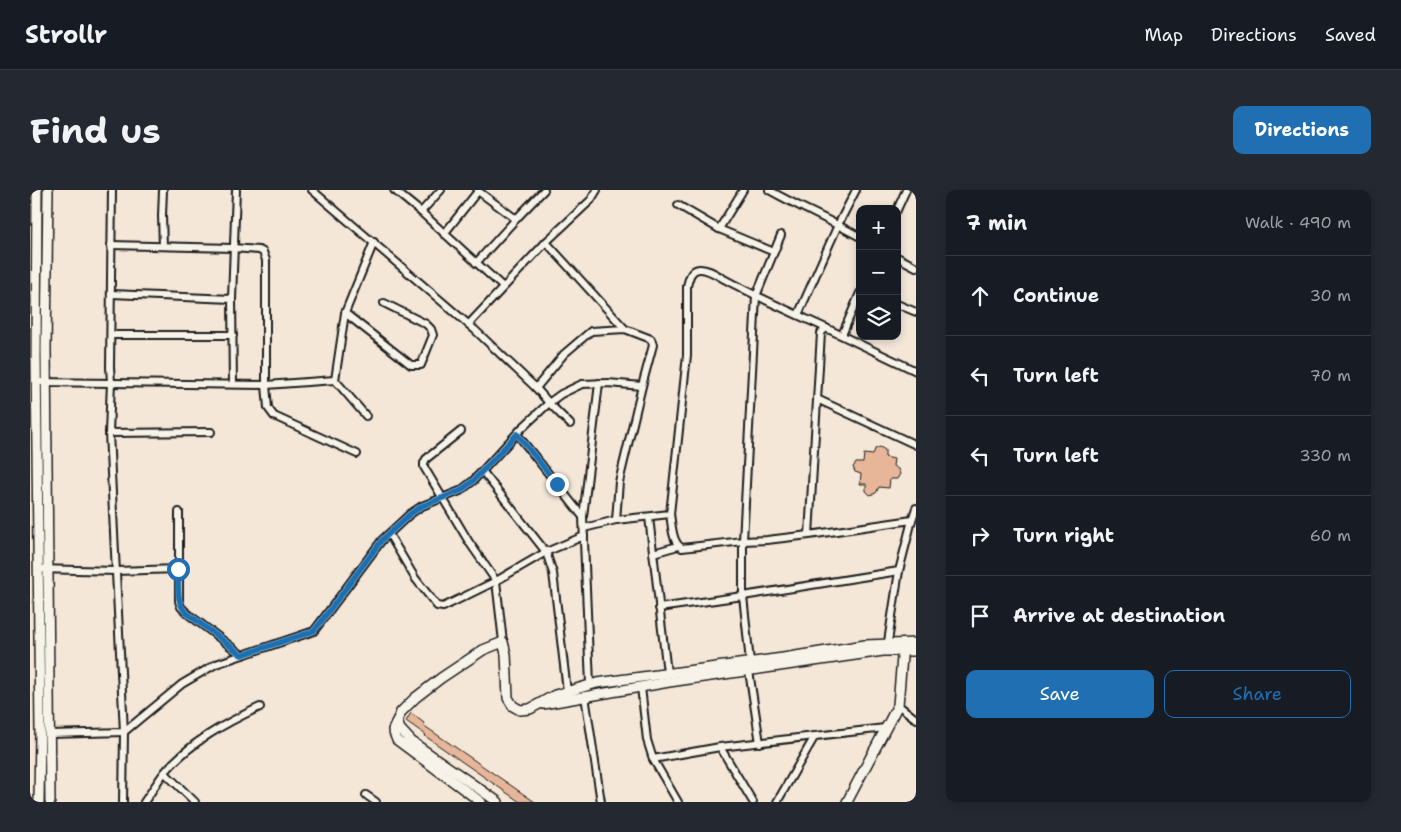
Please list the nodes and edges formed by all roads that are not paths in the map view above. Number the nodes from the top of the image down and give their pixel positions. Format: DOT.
graph roads {
  1 [pos="37,190"];
  2 [pos="48,190"];
  3 [pos="112,190"];
  4 [pos="163,190"];
  5 [pos="236,190"];
  6 [pos="312,190"];
  7 [pos="394,190"];
  8 [pos="441,190"];
  9 [pos="479,190"];
  10 [pos="544,190"];
  11 [pos="597,190"];
  12 [pos="743,190"];
  13 [pos="769,190"];
  14 [pos="856,190"];
  15 [pos="906,190"];
  16 [pos="678,204"];
  17 [pos="899,205"];
  18 [pos="421,212"];
  19 [pos="516,219"];
  20 [pos="838,225"];
  21 [pos="719,229"];
  22 [pos="444,234"];
  23 [pos="856,235"];
  24 [pos="781,236"];
  25 [pos="374,242"];
  26 [pos="546,242"];
  27 [pos="112,245"];
  28 [pos="163,246"];
  29 [pos="233,248"];
  30 [pos="774,252"];
  31 [pos="901,259"];
  32 [pos="476,263"];
  33 [pos="916,267"];
  34 [pos="503,287"];
  35 [pos="111,294"];
  36 [pos="859,295"];
  37 [pos="756,296"];
  38 [pos="232,299"];
  39 [pos="384,303"];
  40 [pos="901,306"];
  41 [pos="916,312"];
  42 [pos="345,313"];
  43 [pos="798,315"];
  44 [pos="469,324"];
  45 [pos="826,328"];
  46 [pos="625,329"];
  47 [pos="111,334"];
  48 [pos="233,335"];
  49 [pos="842,335"];
  50 [pos="916,371"];
  51 [pos="335,380"];
  52 [pos="41,382"];
  53 [pos="111,382"];
  54 [pos="599,383"];
  55 [pos="233,384"];
  56 [pos="266,385"];
  57 [pos="642,386"];
  58 [pos="536,388"];
  59 [pos="817,399"];
  60 [pos="549,403"];
  61 [pos="366,416"];
  62 [pos="570,424"];
  63 [pos="461,431"];
  64 [pos="211,432"];
  65 [pos="109,434"];
  66 [pos="517,434"];
  67 [pos="916,445"];
  68 [pos="356,454"];
  69 [pos="483,472"];
  70 [pos="442,498"];
  71 [pos="916,508"];
  72 [pos="179,512"];
  73 [pos="670,514"];
  74 [pos="649,516"];
  75 [pos="583,517"];
  76 [pos="616,520"];
  77 [pos="912,520"];
  78 [pos="584,528"];
  79 [pos="388,534"];
  80 [pos="584,536"];
  81 [pos="809,536"];
  82 [pos="743,541"];
  83 [pos="678,546"];
  84 [pos="546,552"];
  85 [pos="653,554"];
  86 [pos="48,568"];
  87 [pos="38,569"];
  88 [pos="178,569"];
  89 [pos="116,571"];
  90 [pos="898,571"];
  91 [pos="496,581"];
  92 [pos="743,596"];
  93 [pos="659,608"];
  94 [pos="503,642"];
  95 [pos="916,643"];
  96 [pos="904,646"];
  97 [pos="886,647"];
  98 [pos="916,652"];
  99 [pos="242,655"];
  100 [pos="749,666"];
  101 [pos="667,673"];
  102 [pos="590,684"];
  103 [pos="641,687"];
  104 [pos="567,691"];
  105 [pos="585,696"];
  106 [pos="536,705"];
  107 [pos="898,705"];
  108 [pos="40,707"];
  109 [pos="50,707"];
  110 [pos="260,707"];
  111 [pos="916,720"];
  112 [pos="397,721"];
  113 [pos="885,728"];
  114 [pos="124,732"];
  115 [pos="50,734"];
  116 [pos="815,736"];
  117 [pos="760,742"];
  118 [pos="720,747"];
  119 [pos="653,759"];
  120 [pos="164,773"];
  121 [pos="366,795"];
  122 [pos="39,802"];
  123 [pos="50,802"];
  124 [pos="123,802"];
  125 [pos="144,802"];
  126 [pos="195,802"];
  127 [pos="376,802"];
  128 [pos="481,802"];
  129 [pos="498,802"];
  130 [pos="601,802"];
  131 [pos="678,802"];
  132 [pos="753,802"];
  133 [pos="777,802"];
  134 [pos="847,802"];
  1 -- 52 [label="street"];
  2 -- 52 [label="street"];
  3 -- 27 [label="street"];
  4 -- 28 [label="street"];
  5 -- 29 [label="street"];
  6 -- 25 [label="street"];
  7 -- 18 [label="street"];
  8 -- 18 [label="street"];
  9 -- 19 [label="street"];
  9 -- 22 [label="street"];
  10 -- 19 [label="street"];
  11 -- 26 [label="street"];
  12 -- 21 [label="street"];
  13 -- 20 [label="street"];
  14 -- 20 [label="street"];
  15 -- 17 [label="street"];
  16 -- 21 [label="street"];
  18 -- 22 [label="street"];
  19 -- 32 [label="street"];
  20 -- 23 [label="street"];
  20 -- 43 [label="street"];
  21 -- 30 [label="street"];
  22 -- 32 [label="street"];
  24 -- 30 [label="street"];
  25 -- 42 [label="street"];
  25 -- 44 [label="street"];
  26 -- 34 [label="street"];
  26 -- 46 [label="street"];
  27 -- 28 [label="street"];
  27 -- 35 [label="street"];
  28 -- 29 [label="street"];
  29 -- 38 [label="street"];
  29 -- 56 [label="street"];
  30 -- 37 [label="street"];
  31 -- 33 [label="street"];
  32 -- 34 [label="street"];
  34 -- 44 [label="street"];
  35 -- 38 [label="street"];
  35 -- 47 [label="street"];
  36 -- 49 [label="street"];
  37 -- 43 [label="street"];
  37 -- 73 [label="street"];
  37 -- 82 [label="street"];
  38 -- 48 [label="street"];
  39 -- 42 [label="street"];
  40 -- 41 [label="street"];
  42 -- 51 [label="street"];
  43 -- 45 [label="street"];
  44 -- 58 [label="street"];
  45 -- 49 [label="street"];
  45 -- 59 [label="street"];
  46 -- 57 [label="street"];
  46 -- 58 [label="street"];
  47 -- 48 [label="street"];
  47 -- 53 [label="street"];
  48 -- 55 [label="street"];
  49 -- 50 [label="street"];
  51 -- 56 [label="street"];
  51 -- 61 [label="street"];
  52 -- 53 [label="street"];
  52 -- 86 [label="street"];
  52 -- 87 [label="street"];
  53 -- 55 [label="street"];
  53 -- 65 [label="street"];
  54 -- 57 [label="street"];
  54 -- 60 [label="street"];
  54 -- 75 [label="street"];
  55 -- 56 [label="street"];
  56 -- 68 [label="street"];
  57 -- 76 [label="street"];
  58 -- 60 [label="street"];
  59 -- 67 [label="street"];
  59 -- 81 [label="street"];
  60 -- 62 [label="street"];
  60 -- 66 [label="street"];
  63 -- 70 [label="street"];
  64 -- 65 [label="street"];
  65 -- 89 [label="street"];
  66 -- 69 [label="street"];
  66 -- 75 [label="street"];
  69 -- 70 [label="street"];
  69 -- 84 [label="street"];
  70 -- 79 [label="street"];
  70 -- 91 [label="street"];
  71 -- 77 [label="street"];
  72 -- 88 [label="street"];
  73 -- 74 [label="street"];
  73 -- 83 [label="street"];
  74 -- 76 [label="street"];
  74 -- 85 [label="street"];
  75 -- 78 [label="street"];
  76 -- 78 [label="street"];
  77 -- 81 [label="street"];
  77 -- 90 [label="street"];
  78 -- 80 [label="street"];
  79 -- 91 [label="street"];
  79 -- 99 [label="street"];
  80 -- 84 [label="street"];
  80 -- 102 [label="street"];
  81 -- 82 [label="street"];
  82 -- 83 [label="street"];
  82 -- 92 [label="street"];
  83 -- 85 [label="street"];
  84 -- 91 [label="street"];
  84 -- 104 [label="street"];
  85 -- 93 [label="street"];
  86 -- 87 [label="street"];
  86 -- 89 [label="street"];
  86 -- 109 [label="street"];
  87 -- 108 [label="street"];
  88 -- 89 [label="street"];
  88 -- 99 [label="street"];
  89 -- 114 [label="street"];
  90 -- 92 [label="street"];
  90 -- 97 [label="street"];
  91 -- 94 [label="street"];
  92 -- 93 [label="street"];
  92 -- 100 [label="street"];
  93 -- 101 [label="street"];
  94 -- 106 [label="street"];
  94 -- 112 [label="street"];
  95 -- 96 [label="street"];
  96 -- 97 [label="street"];
  96 -- 98 [label="street"];
  96 -- 107 [label="street"];
  97 -- 100 [label="street"];
  99 -- 114 [label="street"];
  100 -- 101 [label="street"];
  100 -- 103 [label="street"];
  100 -- 117 [label="street"];
  101 -- 102 [label="street"];
  102 -- 104 [label="street"];
  103 -- 105 [label="street"];
  103 -- 119 [label="street"];
  104 -- 106 [label="street"];
  105 -- 106 [label="street"];
  105 -- 130 [label="street"];
  107 -- 111 [label="street"];
  107 -- 113 [label="street"];
  108 -- 109 [label="street"];
  108 -- 122 [label="street"];
  109 -- 115 [label="street"];
  110 -- 120 [label="street"];
  112 -- 128 [label="street"];
  112 -- 129 [label="street"];
  113 -- 116 [label="street"];
  113 -- 134 [label="street"];
  114 -- 115 [label="street"];
  114 -- 124 [label="street"];
  115 -- 123 [label="street"];
  116 -- 117 [label="street"];
  116 -- 133 [label="street"];
  117 -- 118 [label="street"];
  118 -- 119 [label="street"];
  118 -- 132 [label="street"];
  119 -- 131 [label="street"];
  120 -- 125 [label="street"];
  120 -- 126 [label="street"];
  121 -- 127 [label="street"];
}
